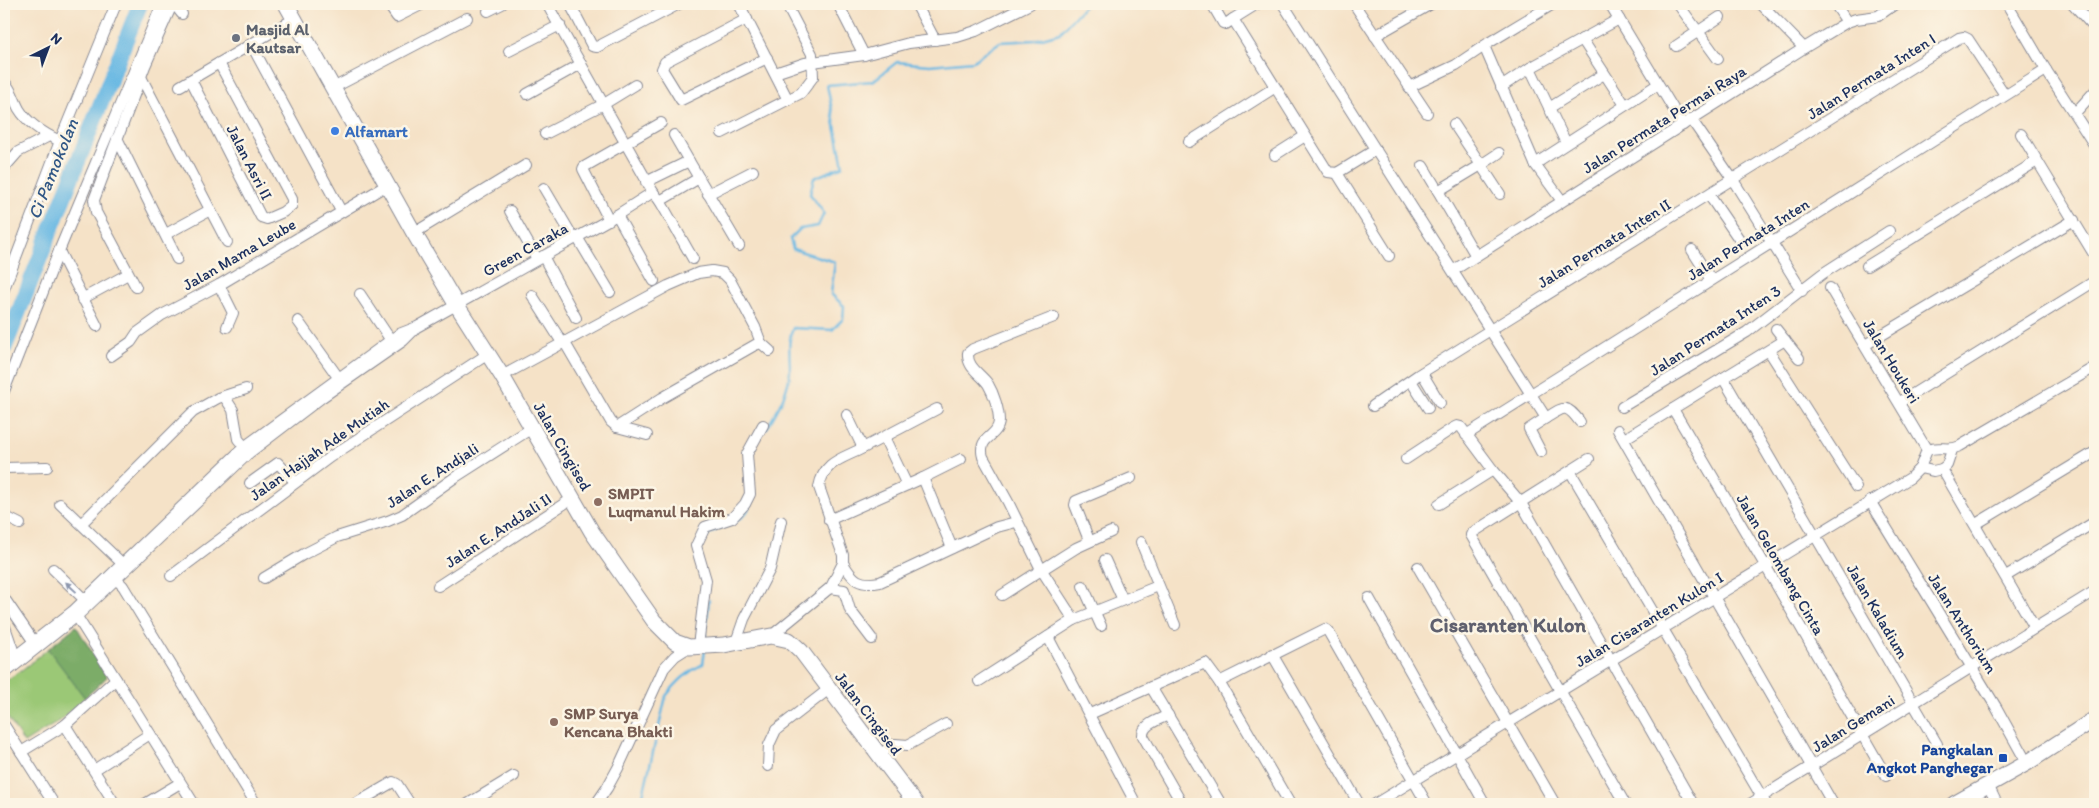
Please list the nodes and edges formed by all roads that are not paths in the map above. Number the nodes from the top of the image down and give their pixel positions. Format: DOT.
graph roads {
  1 [pos="116,4"];
  2 [pos="162,4"];
  3 [pos="286,4"];
  4 [pos="388,4"];
  5 [pos="423,4"];
  6 [pos="502,4"];
  7 [pos="547,4"];
  8 [pos="570,4"];
  9 [pos="679,4"];
  10 [pos="739,4"];
  11 [pos="786,4"];
  12 [pos="838,4"];
  13 [pos="916,4"];
  14 [pos="1030,4"];
  15 [pos="1212,4"];
  16 [pos="1257,4"];
  17 [pos="1283,4"];
  18 [pos="1354,4"];
  19 [pos="1431,4"];
  20 [pos="1554,4"];
  21 [pos="1610,4"];
  22 [pos="1678,4"];
  23 [pos="1761,4"];
  24 [pos="1835,4"];
  25 [pos="1895,4"];
  26 [pos="2007,4"];
  27 [pos="2073,4"];
  28 [pos="1016,7"];
  29 [pos="488,11"];
  30 [pos="182,14"];
  31 [pos="1720,17"];
  32 [pos="467,18"];
  33 [pos="747,19"];
  34 [pos="1233,19"];
  35 [pos="1619,19"];
  36 [pos="291,21"];
  37 [pos="1847,22"];
  38 [pos="2091,24"];
  39 [pos="560,26"];
  40 [pos="1696,31"];
  41 [pos="1375,36"];
  42 [pos="1582,38"];
  43 [pos="935,40"];
  44 [pos="251,44"];
  45 [pos="1484,46"];
  46 [pos="1676,46"];
  47 [pos="1804,48"];
  48 [pos="508,51"];
  49 [pos="864,56"];
  50 [pos="767,58"];
  51 [pos="1718,59"];
  52 [pos="813,62"];
  53 [pos="219,63"];
  54 [pos="141,64"];
  55 [pos="581,64"];
  56 [pos="1530,68"];
  57 [pos="2046,70"];
  58 [pos="775,73"];
  59 [pos="1604,74"];
  60 [pos="136,76"];
  61 [pos="191,80"];
  62 [pos="5,84"];
  63 [pos="635,84"];
  64 [pos="1657,85"];
  65 [pos="180,86"];
  66 [pos="1410,87"];
  67 [pos="1501,87"];
  68 [pos="333,88"];
  69 [pos="1274,88"];
  70 [pos="2095,91"];
  71 [pos="527,94"];
  72 [pos="2006,95"];
  73 [pos="788,100"];
  74 [pos="604,104"];
  75 [pos="1625,105"];
  76 [pos="1549,108"];
  77 [pos="1426,113"];
  78 [pos="2075,113"];
  79 [pos="1687,122"];
  80 [pos="661,123"];
  81 [pos="1454,124"];
  82 [pos="722,133"];
  83 [pos="546,134"];
  84 [pos="2021,134"];
  85 [pos="674,135"];
  86 [pos="49,136"];
  87 [pos="1305,136"];
  88 [pos="117,138"];
  89 [pos="60,141"];
  90 [pos="1189,142"];
  91 [pos="626,143"];
  92 [pos="1566,143"];
  93 [pos="2095,146"];
  94 [pos="1375,150"];
  95 [pos="1500,153"];
  96 [pos="1275,155"];
  97 [pos="689,161"];
  98 [pos="2037,161"];
  99 [pos="1535,164"];
  100 [pos="526,165"];
  101 [pos="1480,165"];
  102 [pos="1423,166"];
  103 [pos="4,168"];
  104 [pos="753,171"];
  105 [pos="1337,174"];
  106 [pos="699,178"];
  107 [pos="1733,180"];
  108 [pos="646,182"];
  109 [pos="387,185"];
  110 [pos="544,188"];
  111 [pos="1438,191"];
  112 [pos="654,192"];
  113 [pos="708,194"];
  114 [pos="1500,194"];
  115 [pos="1709,195"];
  116 [pos="660,201"];
  117 [pos="1562,201"];
  118 [pos="210,210"];
  119 [pos="342,211"];
  120 [pos="510,211"];
  121 [pos="613,217"];
  122 [pos="2074,220"];
  123 [pos="1889,231"];
  124 [pos="414,233"];
  125 [pos="166,234"];
  126 [pos="576,238"];
  127 [pos="227,242"];
  128 [pos="1741,242"];
  129 [pos="1772,242"];
  130 [pos="740,246"];
  131 [pos="1692,250"];
  132 [pos="59,251"];
  133 [pos="1389,256"];
  134 [pos="1476,256"];
  135 [pos="2095,256"];
  136 [pos="540,258"];
  137 [pos="178,259"];
  138 [pos="693,259"];
  139 [pos="1866,266"];
  140 [pos="1454,270"];
  141 [pos="128,274"];
  142 [pos="1711,280"];
  143 [pos="654,281"];
  144 [pos="2095,282"];
  145 [pos="219,285"];
  146 [pos="136,287"];
  147 [pos="4,288"];
  148 [pos="1830,288"];
  149 [pos="1802,291"];
  150 [pos="610,292"];
  151 [pos="360,294"];
  152 [pos="532,295"];
  153 [pos="82,299"];
  154 [pos="456,304"];
  155 [pos="1054,317"];
  156 [pos="576,318"];
  157 [pos="298,321"];
  158 [pos="97,326"];
  159 [pos="227,327"];
  160 [pos="1776,329"];
  161 [pos="1490,331"];
  162 [pos="1785,340"];
  163 [pos="395,342"];
  164 [pos="761,343"];
  165 [pos="564,344"];
  166 [pos="1865,344"];
  167 [pos="1769,350"];
  168 [pos="770,351"];
  169 [pos="488,354"];
  170 [pos="111,356"];
  171 [pos="1799,358"];
  172 [pos="2095,367"];
  173 [pos="1422,374"];
  174 [pos="502,376"];
  175 [pos="338,377"];
  176 [pos="1724,378"];
  177 [pos="1411,381"];
  178 [pos="246,389"];
  179 [pos="4,390"];
  180 [pos="1531,394"];
  181 [pos="319,395"];
  182 [pos="224,396"];
  183 [pos="1900,402"];
  184 [pos="1440,403"];
  185 [pos="1373,406"];
  186 [pos="1622,407"];
  187 [pos="1428,408"];
  188 [pos="937,409"];
  189 [pos="1673,409"];
  190 [pos="847,415"];
  191 [pos="1546,418"];
  192 [pos="1580,422"];
  193 [pos="762,425"];
  194 [pos="617,427"];
  195 [pos="532,428"];
  196 [pos="647,435"];
  197 [pos="1466,435"];
  198 [pos="884,437"];
  199 [pos="864,448"];
  200 [pos="247,450"];
  201 [pos="1927,450"];
  202 [pos="1952,450"];
  203 [pos="1541,452"];
  204 [pos="2095,452"];
  205 [pos="961,459"];
  206 [pos="1406,459"];
  207 [pos="1589,459"];
  208 [pos="47,467"];
  209 [pos="4,468"];
  210 [pos="1920,468"];
  211 [pos="1942,469"];
  212 [pos="1493,470"];
  213 [pos="1570,471"];
  214 [pos="923,478"];
  215 [pos="1131,478"];
  216 [pos="295,482"];
  217 [pos="250,483"];
  218 [pos="907,485"];
  219 [pos="1856,487"];
  220 [pos="573,498"];
  221 [pos="1870,501"];
  222 [pos="1521,503"];
  223 [pos="60,504"];
  224 [pos="1439,504"];
  225 [pos="4,516"];
  226 [pos="829,520"];
  227 [pos="781,521"];
  228 [pos="1016,522"];
  229 [pos="2095,522"];
  230 [pos="82,523"];
  231 [pos="20,524"];
  232 [pos="1976,524"];
  233 [pos="1111,532"];
  234 [pos="1816,535"];
  235 [pos="1089,540"];
  236 [pos="1141,542"];
  237 [pos="952,548"];
  238 [pos="1106,560"];
  239 [pos="842,563"];
  240 [pos="125,566"];
  241 [pos="1766,567"];
  242 [pos="1418,568"];
  243 [pos="53,569"];
  244 [pos="1041,570"];
  245 [pos="171,576"];
  246 [pos="2006,576"];
  247 [pos="114,577"];
  248 [pos="851,577"];
  249 [pos="264,578"];
  250 [pos="438,586"];
  251 [pos="1083,586"];
  252 [pos="1158,586"];
  253 [pos="830,587"];
  254 [pos="2095,591"];
  255 [pos="1002,595"];
  256 [pos="1369,598"];
  257 [pos="1713,598"];
  258 [pos="1122,600"];
  259 [pos="4,601"];
  260 [pos="87,602"];
  261 [pos="1095,612"];
  262 [pos="75,614"];
  263 [pos="1074,620"];
  264 [pos="4,624"];
  265 [pos="1175,625"];
  266 [pos="1101,626"];
  267 [pos="2035,628"];
  268 [pos="1664,630"];
  269 [pos="771,636"];
  270 [pos="1048,637"];
  271 [pos="872,639"];
  272 [pos="34,642"];
  273 [pos="736,642"];
  274 [pos="698,646"];
  275 [pos="1272,654"];
  276 [pos="15,656"];
  277 [pos="1610,660"];
  278 [pos="4,665"];
  279 [pos="1971,667"];
  280 [pos="4,674"];
  281 [pos="116,679"];
  282 [pos="979,681"];
  283 [pos="1219,682"];
  284 [pos="1151,687"];
  285 [pos="829,688"];
  286 [pos="1559,692"];
  287 [pos="1914,703"];
  288 [pos="1090,714"];
  289 [pos="1168,715"];
  290 [pos="2095,719"];
  291 [pos="1508,723"];
  292 [pos="946,724"];
  293 [pos="4,725"];
  294 [pos="65,725"];
  295 [pos="150,734"];
  296 [pos="1864,734"];
  297 [pos="1937,744"];
  298 [pos="21,752"];
  299 [pos="1457,754"];
  300 [pos="879,755"];
  301 [pos="2028,762"];
  302 [pos="768,766"];
  303 [pos="1811,767"];
  304 [pos="94,770"];
  305 [pos="514,776"];
  306 [pos="1886,776"];
  307 [pos="1414,781"];
  308 [pos="180,782"];
  309 [pos="1988,785"];
  310 [pos="1764,801"];
  311 [pos="912,803"];
  312 [pos="54,804"];
  313 [pos="115,804"];
  314 [pos="145,804"];
  315 [pos="194,804"];
  316 [pos="256,804"];
  317 [pos="355,804"];
  318 [pos="410,804"];
  319 [pos="468,804"];
  320 [pos="596,804"];
  321 [pos="1136,804"];
  322 [pos="1182,804"];
  323 [pos="1221,804"];
  324 [pos="1290,804"];
  325 [pos="1359,804"];
  326 [pos="1375,804"];
  327 [pos="1426,804"];
  328 [pos="1485,804"];
  329 [pos="1555,804"];
  330 [pos="1624,804"];
  331 [pos="1693,804"];
  332 [pos="1750,804"];
  333 [pos="1833,804"];
  334 [pos="1954,804"];
  335 [pos="1997,804"];
  1 -- 89 [label="street"];
  2 -- 54 [label="street"];
  3 -- 36 [label="main road, Jalan Cingised"];
  4 -- 5 [label="street"];
  6 -- 29 [label="street"];
  7 -- 39 [label="street"];
  8 -- 9 [label="street"];
  10 -- 33 [label="street"];
  11 -- 52 [label="street"];
  12 -- 49 [label="street"];
  13 -- 43 [label="street"];
  14 -- 28 [label="street"];
  15 -- 34 [label="street"];
  16 -- 34 [label="street"];
  17 -- 94 [label="street"];
  18 -- 41 [label="street"];
  19 -- 41 [label="street"];
  20 -- 45 [label="street"];
  21 -- 35 [label="street"];
  22 -- 40 [label="street"];
  23 -- 47 [label="street"];
  24 -- 37 [label="street"];
  25 -- 37 [label="street, Jalan Permata Permai Raya"];
  26 -- 57 [label="street"];
  27 -- 38 [label="street"];
  28 -- 43 [label="street"];
  30 -- 54 [label="street"];
  31 -- 40 [label="street"];
  32 -- 68 [label="street"];
  33 -- 50 [label="street"];
  33 -- 50 [label="street"];
  34 -- 69 [label="street"];
  35 -- 42 [label="street"];
  35 -- 64 [label="street"];
  36 -- 44 [label="street"];
  36 -- 68 [label="main road, Jalan Cingised"];
  37 -- 47 [label="street, Jalan Permata Permai Raya"];
  39 -- 48 [label="street"];
  39 -- 55 [label="street"];
  40 -- 46 [label="street"];
  40 -- 51 [label="street"];
  41 -- 66 [label="street"];
  42 -- 56 [label="street"];
  42 -- 59 [label="street"];
  43 -- 49 [label="street"];
  44 -- 53 [label="street"];
  44 -- 119 [label="street"];
  45 -- 66 [label="street"];
  45 -- 67 [label="street"];
  47 -- 79 [label="street, Jalan Permata Permai Raya"];
  49 -- 52 [label="street"];
  50 -- 58 [label="street"];
  52 -- 58 [label="street"];
  52 -- 73 [label="street"];
  53 -- 61 [label="street"];
  53 -- 61 [label="street, Jalan Asri II"];
  54 -- 60 [label="street"];
  55 -- 71 [label="street"];
  55 -- 74 [label="street"];
  56 -- 67 [label="street"];
  56 -- 76 [label="street"];
  57 -- 72 [label="street, Jalan Permata Inten"];
  57 -- 78 [label="street"];
  58 -- 73 [label="street"];
  59 -- 75 [label="street"];
  59 -- 76 [label="street"];
  60 -- 88 [label="street"];
  60 -- 118 [label="street"];
  60 -- 132 [label="street"];
  61 -- 65 [label="street"];
  62 -- 86 [label="street"];
  63 -- 74 [label="street"];
  64 -- 75 [label="street"];
  64 -- 79 [label="street"];
  66 -- 77 [label="street"];
  67 -- 99 [label="street"];
  68 -- 109 [label="main road, Jalan Cingised"];
  69 -- 87 [label="street"];
  69 -- 90 [label="street"];
  70 -- 78 [label="street"];
  72 -- 107 [label="street, Jalan Permata Inten I"];
  72 -- 129 [label="street, Jalan Permata Inten"];
  73 -- 82 [label="street"];
  74 -- 83 [label="street"];
  74 -- 91 [label="street"];
  75 -- 92 [label="street"];
  76 -- 92 [label="street"];
  78 -- 93 [label="street"];
  79 -- 107 [label="street"];
  79 -- 117 [label="street, Jalan Permata Permai Raya"];
  80 -- 91 [label="street"];
  81 -- 101 [label="street"];
  84 -- 98 [label="street"];
  85 -- 97 [label="street"];
  86 -- 89 [label="street"];
  86 -- 103 [label="street"];
  87 -- 96 [label="street"];
  87 -- 105 [label="street"];
  88 -- 125 [label="street"];
  88 -- 141 [label="street"];
  89 -- 147 [label="street"];
  91 -- 108 [label="street"];
  91 -- 121 [label="street"];
  92 -- 99 [label="street"];
  94 -- 105 [label="street"];
  94 -- 140 [label="street"];
  95 -- 101 [label="street"];
  97 -- 106 [label="street"];
  97 -- 108 [label="street"];
  98 -- 122 [label="street"];
  98 -- 139 [label="street"];
  99 -- 117 [label="street"];
  100 -- 124 [label="street"];
  101 -- 111 [label="street"];
  101 -- 114 [label="street"];
  102 -- 111 [label="street"];
  104 -- 113 [label="street"];
  105 -- 133 [label="street"];
  106 -- 113 [label="street"];
  106 -- 116 [label="street"];
  107 -- 115 [label="street, Jalan Permata Inten II"];
  107 -- 129 [label="street"];
  108 -- 112 [label="street"];
  109 -- 119 [label="street, Jalan Mama Leube"];
  109 -- 124 [label="main road, Jalan Cingised"];
  110 -- 126 [label="street"];
  111 -- 134 [label="street"];
  112 -- 116 [label="street"];
  112 -- 121 [label="street, Green Caraka"];
  113 -- 130 [label="street"];
  115 -- 128 [label="street"];
  115 -- 161 [label="street, Jalan Permata Inten II"];
  116 -- 138 [label="street"];
  117 -- 134 [label="street, Jalan Permata Permai Raya"];
  118 -- 125 [label="street"];
  118 -- 127 [label="street"];
  119 -- 145 [label="street, Jalan Mama Leube"];
  120 -- 136 [label="street"];
  121 -- 126 [label="street, Green Caraka"];
  121 -- 143 [label="street"];
  122 -- 135 [label="street"];
  122 -- 166 [label="street"];
  123 -- 149 [label="street, Jalan Permata Inten 3"];
  124 -- 154 [label="main road, Jalan Cingised"];
  125 -- 137 [label="street"];
  126 -- 136 [label="street, Green Caraka"];
  126 -- 150 [label="street"];
  129 -- 142 [label="street, Jalan Permata Inten"];
  129 -- 149 [label="street"];
  131 -- 142 [label="street"];
  132 -- 153 [label="street"];
  132 -- 179 [label="street"];
  134 -- 140 [label="street, Jalan Permata Permai Raya"];
  136 -- 154 [label="street, Green Caraka"];
  136 -- 156 [label="street"];
  140 -- 161 [label="street"];
  141 -- 146 [label="street"];
  141 -- 153 [label="street"];
  142 -- 180 [label="street, Jalan Permata Inten"];
  144 -- 183 [label="street"];
  145 -- 159 [label="street"];
  145 -- 170 [label="street, Jalan Mama Leube"];
  148 -- 166 [label="street, Jalan Houkeri"];
  149 -- 186 [label="street, Jalan Permata Inten 3"];
  151 -- 163 [label="street"];
  152 -- 165 [label="street"];
  153 -- 158 [label="street"];
  154 -- 163 [label="street, Green Caraka"];
  154 -- 169 [label="main road, Jalan Cingised"];
  155 -- 228 [label="street"];
  157 -- 175 [label="street"];
  160 -- 162 [label="street"];
  161 -- 173 [label="street, Jalan Permata Inten II"];
  161 -- 180 [label="street"];
  162 -- 167 [label="street"];
  162 -- 171 [label="street"];
  163 -- 175 [label="street"];
  163 -- 181 [label="street"];
  164 -- 165 [label="street"];
  164 -- 168 [label="street"];
  164 -- 194 [label="street"];
  165 -- 174 [label="street"];
  165 -- 194 [label="street"];
  166 -- 183 [label="street, Jalan Houkeri"];
  167 -- 176 [label="street"];
  167 -- 219 [label="street"];
  169 -- 174 [label="main road, Jalan Cingised"];
  169 -- 216 [label="street, Jalan Hajjah Ade Mutiah"];
  172 -- 202 [label="street"];
  173 -- 177 [label="street, Jalan Permata Inten II"];
  173 -- 184 [label="street"];
  174 -- 195 [label="main road, Jalan Cingised"];
  175 -- 181 [label="street"];
  176 -- 189 [label="street"];
  176 -- 234 [label="street, Jalan Kaladium"];
  177 -- 185 [label="street, Jalan Permata Inten II"];
  177 -- 187 [label="street"];
  178 -- 182 [label="street"];
  180 -- 191 [label="street"];
  180 -- 197 [label="street, Jalan Permata Inten"];
  181 -- 200 [label="street"];
  182 -- 200 [label="street"];
  182 -- 230 [label="street"];
  183 -- 201 [label="street, Jalan Houkeri"];
  188 -- 198 [label="street"];
  189 -- 241 [label="street, Jalan Gelombang Cinta"];
  189 -- 257 [label="street"];
  190 -- 199 [label="street"];
  191 -- 192 [label="street"];
  191 -- 203 [label="street"];
  193 -- 274 [label="street"];
  194 -- 196 [label="street"];
  195 -- 220 [label="main road, Jalan Cingised"];
  195 -- 249 [label="street, Jalan E. Andjali"];
  197 -- 206 [label="street"];
  197 -- 212 [label="street"];
  198 -- 199 [label="street"];
  198 -- 218 [label="street"];
  199 -- 226 [label="street"];
  200 -- 240 [label="street"];
  201 -- 202 [label="street"];
  201 -- 210 [label="street"];
  202 -- 211 [label="street"];
  204 -- 232 [label="street"];
  205 -- 214 [label="street"];
  207 -- 213 [label="street"];
  208 -- 209 [label="street"];
  210 -- 211 [label="street"];
  210 -- 221 [label="street, Jalan Cisaranten Kulon I"];
  211 -- 232 [label="street"];
  212 -- 222 [label="street"];
  212 -- 224 [label="street"];
  213 -- 222 [label="street"];
  213 -- 268 [label="street"];
  214 -- 218 [label="street"];
  214 -- 237 [label="street"];
  215 -- 235 [label="street"];
  216 -- 217 [label="street"];
  216 -- 245 [label="street, Jalan Hajjah Ade Mutiah"];
  218 -- 226 [label="street"];
  220 -- 250 [label="street, Jalan E. AndJali II"];
  220 -- 274 [label="main road, Jalan Cingised"];
  221 -- 234 [label="street, Jalan Cisaranten Kulon I"];
  221 -- 279 [label="street, Jalan Anthorium"];
  222 -- 277 [label="street"];
  222 -- 286 [label="street"];
  223 -- 230 [label="street"];
  225 -- 231 [label="street"];
  226 -- 239 [label="street"];
  227 -- 273 [label="street"];
  228 -- 237 [label="street"];
  228 -- 244 [label="street"];
  229 -- 246 [label="street"];
  230 -- 240 [label="street"];
  232 -- 246 [label="street"];
  233 -- 235 [label="street"];
  234 -- 241 [label="street, Jalan Cisaranten Kulon I"];
  234 -- 287 [label="street, Jalan Kaladium"];
  235 -- 244 [label="street"];
  236 -- 252 [label="street"];
  237 -- 248 [label="street"];
  238 -- 258 [label="street"];
  239 -- 248 [label="street"];
  239 -- 253 [label="street"];
  240 -- 247 [label="street"];
  241 -- 257 [label="street, Jalan Cisaranten Kulon I"];
  241 -- 296 [label="street, Jalan Gelombang Cinta"];
  242 -- 291 [label="street"];
  260 -- 243 [label="street, one-way"];
  244 -- 255 [label="street"];
  244 -- 263 [label="street"];
  246 -- 267 [label="street"];
  247 -- 260 [label="street"];
  247 -- 316 [label="street"];
  248 -- 253 [label="street"];
  251 -- 261 [label="street"];
  252 -- 258 [label="street"];
  252 -- 265 [label="street"];
  253 -- 269 [label="street"];
  253 -- 271 [label="street"];
  254 -- 267 [label="street, Jalan Gemani"];
  256 -- 299 [label="street"];
  257 -- 268 [label="street, Jalan Cisaranten Kulon I"];
  257 -- 303 [label="street"];
  258 -- 261 [label="street"];
  259 -- 272 [label="street"];
  260 -- 262 [label="street"];
  261 -- 263 [label="street"];
  261 -- 266 [label="street"];
  262 -- 272 [label="street"];
  262 -- 280 [label="street"];
  262 -- 281 [label="street"];
  263 -- 270 [label="street"];
  264 -- 276 [label="street"];
  267 -- 279 [label="street, Jalan Gemani"];
  268 -- 277 [label="street, Jalan Cisaranten Kulon I"];
  268 -- 310 [label="street"];
  269 -- 273 [label="main road, Jalan Cingised"];
  269 -- 285 [label="main road, Jalan Cingised"];
  270 -- 282 [label="street"];
  270 -- 288 [label="street"];
  272 -- 276 [label="street"];
  273 -- 274 [label="main road, Jalan Cingised"];
  274 -- 320 [label="street"];
  275 -- 283 [label="street"];
  275 -- 307 [label="street"];
  275 -- 325 [label="street"];
  276 -- 278 [label="street"];
  277 -- 286 [label="street, Jalan Cisaranten Kulon I"];
  277 -- 331 [label="street"];
  279 -- 287 [label="street, Jalan Gemani"];
  279 -- 301 [label="street, Jalan Anthorium"];
  281 -- 294 [label="street"];
  281 -- 295 [label="street"];
  283 -- 284 [label="street"];
  283 -- 324 [label="street"];
  284 -- 288 [label="street"];
  284 -- 289 [label="street"];
  285 -- 300 [label="main road, Jalan Cingised"];
  285 -- 302 [label="street"];
  286 -- 291 [label="street, Jalan Cisaranten Kulon I"];
  286 -- 330 [label="street"];
  287 -- 296 [label="street, Jalan Gemani"];
  287 -- 297 [label="street, Jalan Kaladium"];
  288 -- 321 [label="street"];
  289 -- 322 [label="street"];
  289 -- 323 [label="street"];
  290 -- 301 [label="main road"];
  291 -- 299 [label="street, Jalan Cisaranten Kulon I"];
  291 -- 329 [label="street"];
  292 -- 300 [label="street"];
  293 -- 298 [label="street"];
  294 -- 298 [label="street"];
  294 -- 304 [label="street"];
  295 -- 304 [label="street"];
  295 -- 308 [label="street"];
  296 -- 303 [label="street, Jalan Gemani"];
  296 -- 306 [label="street, Jalan Gelombang Cinta"];
  298 -- 312 [label="street"];
  299 -- 307 [label="street, Jalan Cisaranten Kulon I"];
  299 -- 328 [label="street"];
  300 -- 311 [label="main road, Jalan Cingised"];
  301 -- 309 [label="main road"];
  303 -- 310 [label="street, Jalan Gemani"];
  303 -- 333 [label="street"];
  304 -- 313 [label="street"];
  305 -- 319 [label="street"];
  307 -- 326 [label="street, Jalan Cisaranten Kulon I"];
  307 -- 327 [label="street"];
  308 -- 314 [label="street"];
  308 -- 315 [label="street"];
  309 -- 334 [label="main road"];
  309 -- 335 [label="street"];
  310 -- 332 [label="street, Jalan Gemani"];
  317 -- 318 [label="street"];
}
